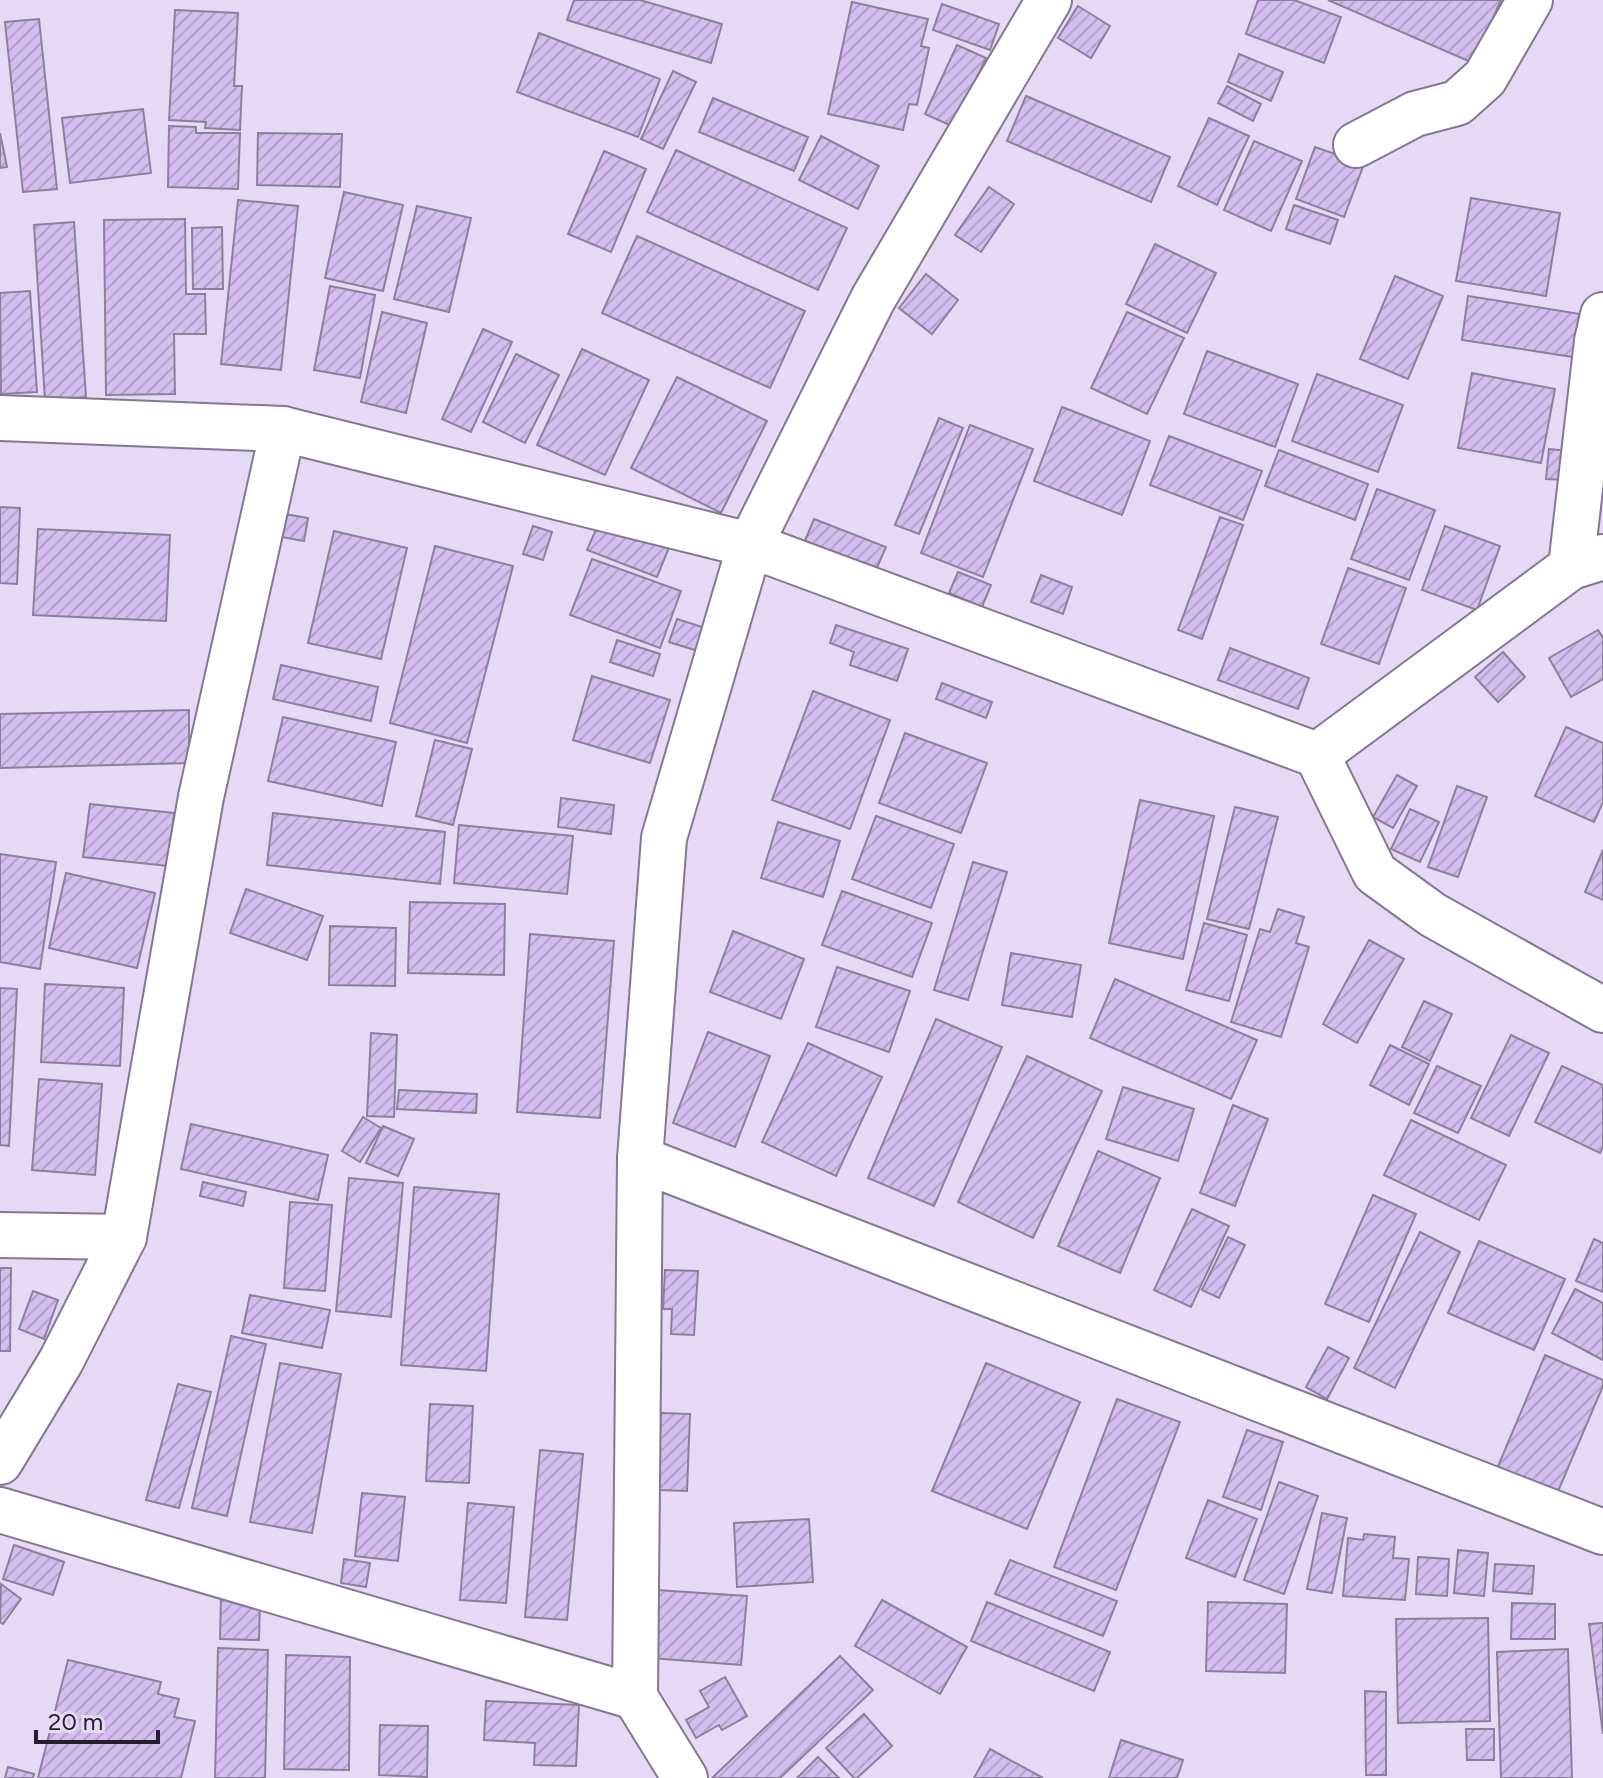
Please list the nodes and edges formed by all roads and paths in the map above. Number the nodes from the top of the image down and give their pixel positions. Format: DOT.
graph roads {
  1 [pos="1049,0"];
  2 [pos="1530,0"];
  3 [pos="1356,145"];
  4 [pos="1603,315"];
  5 [pos="0,418"];
  6 [pos="283,429"];
  7 [pos="750,545"];
  8 [pos="1587,562"];
  9 [pos="1317,755"];
  10 [pos="1603,1010"];
  11 [pos="640,1159"];
  12 [pos="0,1235"];
  13 [pos="124,1237"];
  14 [pos="0,1462"];
  15 [pos="0,1510"];
  16 [pos="1603,1532"];
  17 [pos="635,1697"];
  18 [pos="685,1778"];
  1 -- 7 [label="street"];
  2 -- 3 [label="street"];
  4 -- 8 [label="street"];
  5 -- 6 [label="street"];
  6 -- 7 [label="street"];
  6 -- 13 [label="street"];
  7 -- 9 [label="street"];
  7 -- 11 [label="street"];
  8 -- 9 [label="street"];
  9 -- 10 [label="street"];
  11 -- 16 [label="street"];
  11 -- 17 [label="street"];
  12 -- 13 [label="street"];
  13 -- 14 [label="street"];
  15 -- 17 [label="street"];
  17 -- 18 [label="street"];
}
